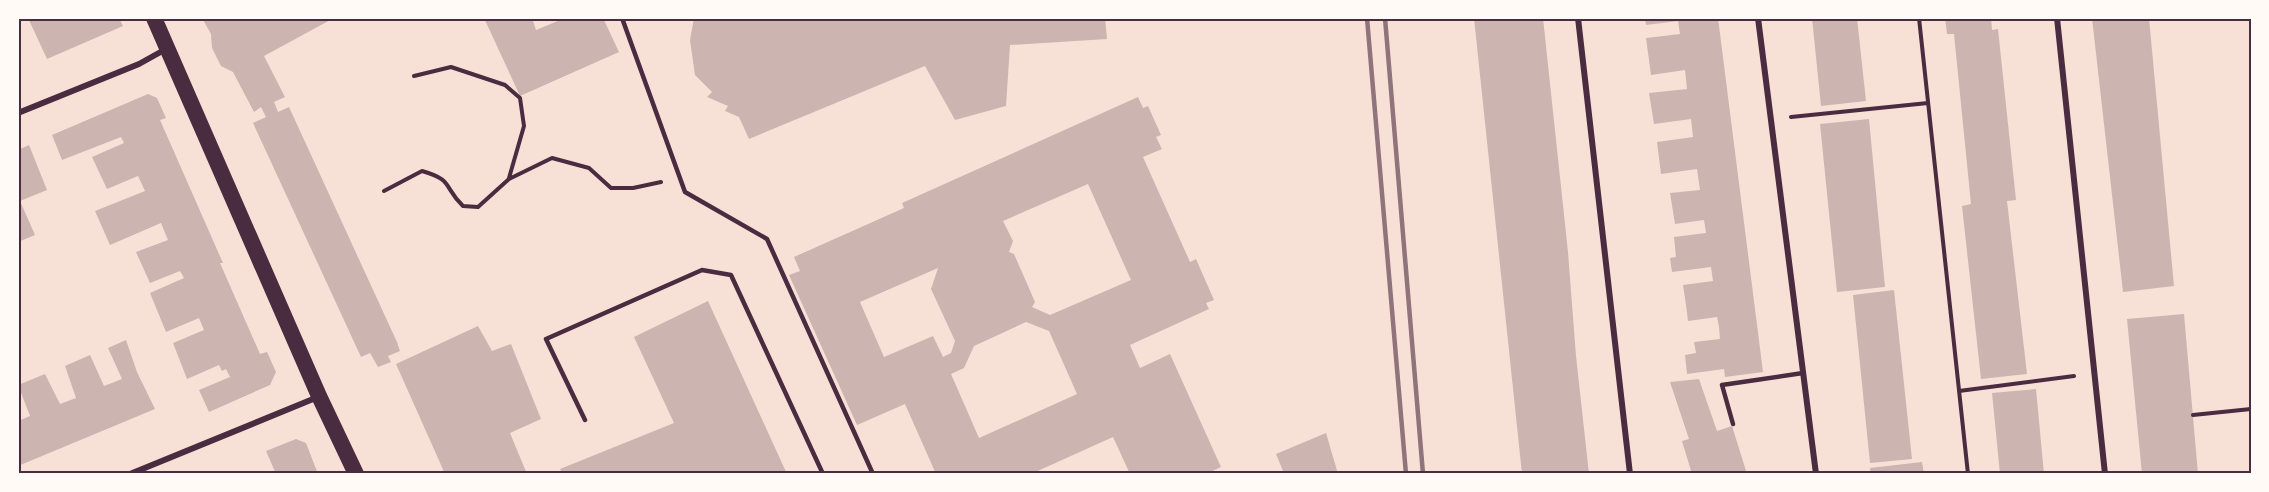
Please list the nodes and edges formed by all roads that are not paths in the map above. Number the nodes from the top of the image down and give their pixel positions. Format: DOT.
graph roads {
  1 [pos="154,18"];
  2 [pos="622,18"];
  3 [pos="1578,18"];
  4 [pos="1758,18"];
  5 [pos="2057,18"];
  6 [pos="168,48"];
  7 [pos="18,113"];
  8 [pos="1803,374"];
  9 [pos="319,396"];
  10 [pos="585,420"];
  11 [pos="1733,424"];
  12 [pos="130,474"];
  13 [pos="356,474"];
  14 [pos="823,474"];
  15 [pos="873,474"];
  16 [pos="1630,474"];
  17 [pos="1815,474"];
  18 [pos="2105,474"];
  1 -- 6 [label="highway"];
  2 -- 15 [label="lane"];
  3 -- 16 [label="street"];
  4 -- 8 [label="street"];
  5 -- 18 [label="street"];
  6 -- 7 [label="street"];
  6 -- 9 [label="highway"];
  8 -- 11 [label="lane"];
  8 -- 17 [label="street"];
  9 -- 12 [label="street"];
  9 -- 13 [label="highway"];
  10 -- 14 [label="lane"];
}
